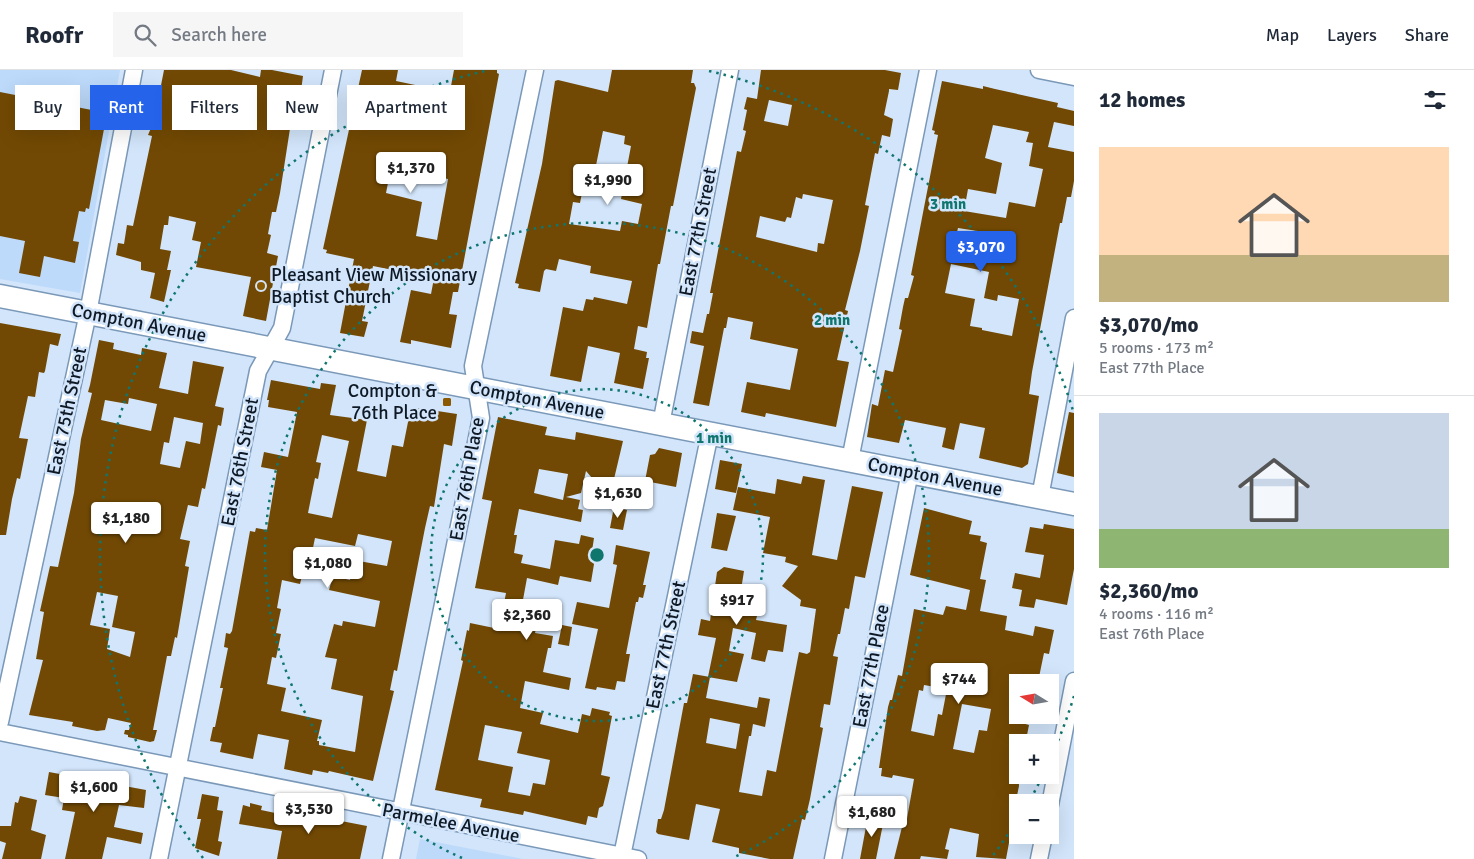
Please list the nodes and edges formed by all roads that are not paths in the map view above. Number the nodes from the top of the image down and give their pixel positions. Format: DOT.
graph roads {
  1 [pos="134,70"];
  2 [pos="333,70"];
  3 [pos="534,70"];
  4 [pos="730,70"];
  5 [pos="928,70"];
  6 [pos="1039,70"];
  7 [pos="1074,76"];
  8 [pos="0,296"];
  9 [pos="88,313"];
  10 [pos="1074,318"];
  11 [pos="271,348"];
  12 [pos="477,388"];
  13 [pos="661,424"];
  14 [pos="710,433"];
  15 [pos="850,460"];
  16 [pos="910,472"];
  17 [pos="1040,497"];
  18 [pos="1074,504"];
  19 [pos="1074,681"];
  20 [pos="0,722"];
  21 [pos="0,732"];
  22 [pos="178,768"];
  23 [pos="1052,794"];
  24 [pos="400,813"];
  25 [pos="1042,844"];
  26 [pos="630,858"];
  27 [pos="159,859"];
  28 [pos="391,859"];
  29 [pos="833,859"];
  30 [pos="1040,859"];
  1 -- 9 [label="street, East 75th Street"];
  2 -- 11 [label="street, East 76th Street"];
  3 -- 12 [label="street, East 76th Place"];
  4 -- 13 [label="street, East 77th Street"];
  5 -- 15 [label="street"];
  6 -- 7 [label="street"];
  8 -- 9 [label="main road, Compton Avenue"];
  9 -- 11 [label="main road, Compton Avenue"];
  9 -- 20 [label="street, East 75th Street"];
  10 -- 17 [label="street"];
  11 -- 12 [label="main road, Compton Avenue"];
  11 -- 22 [label="street, East 76th Street"];
  12 -- 13 [label="main road, Compton Avenue"];
  12 -- 24 [label="street, East 76th Place"];
  13 -- 14 [label="main road, Compton Avenue"];
  14 -- 15 [label="main road, Compton Avenue"];
  14 -- 26 [label="street, East 77th Street"];
  15 -- 16 [label="main road, Compton Avenue"];
  16 -- 17 [label="main road, Compton Avenue"];
  16 -- 29 [label="street, East 77th Place"];
  17 -- 18 [label="main road, Compton Avenue"];
  19 -- 23 [label="street"];
  21 -- 22 [label="street, Parmelee Avenue"];
  22 -- 24 [label="street, Parmelee Avenue"];
  22 -- 27 [label="street, East 76th Street"];
  24 -- 26 [label="street, Parmelee Avenue"];
  24 -- 28 [label="street, East 76th Place"];
  25 -- 30 [label="street"];
}
